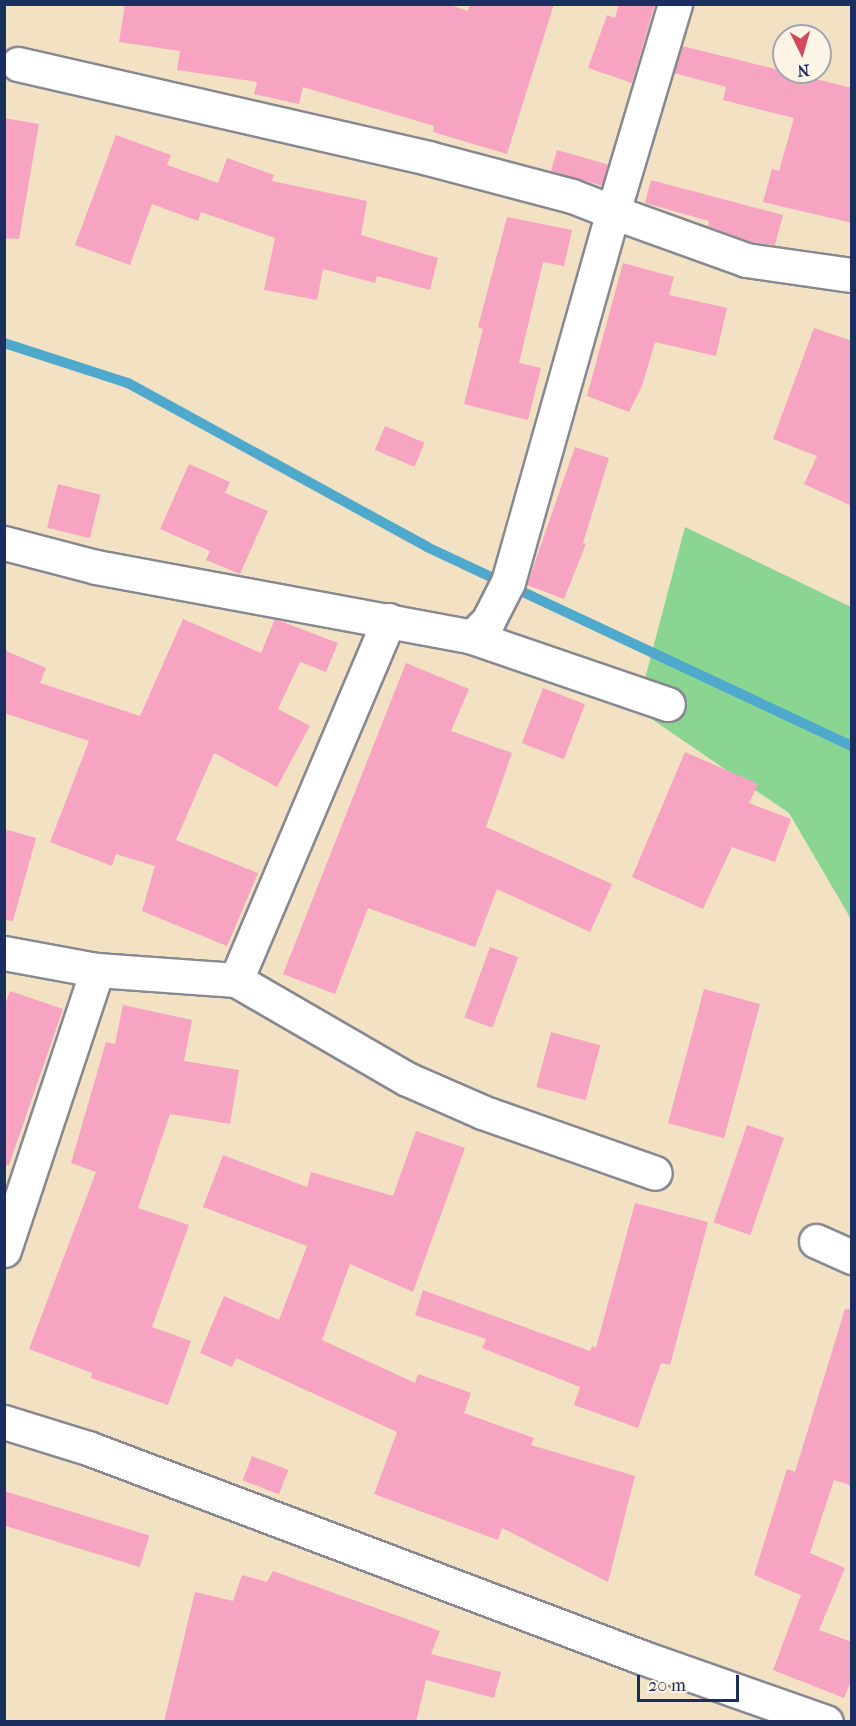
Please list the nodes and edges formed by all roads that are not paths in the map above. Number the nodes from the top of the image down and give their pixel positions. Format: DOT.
graph roads {
  1 [pos="675,4"];
  2 [pos="18,64"];
  3 [pos="613,212"];
  4 [pos="852,275"];
  5 [pos="4,543"];
  6 [pos="388,620"];
  7 [pos="480,629"];
  8 [pos="668,704"];
  9 [pos="4,953"];
  10 [pos="97,970"];
  11 [pos="236,980"];
  12 [pos="655,1173"];
  13 [pos="816,1241"];
  14 [pos="4,1250"];
  15 [pos="852,1257"];
  16 [pos="4,1422"];
  17 [pos="826,1722"];
  1 -- 3 [label="street"];
  2 -- 3 [label="street"];
  3 -- 4 [label="street"];
  3 -- 7 [label="street"];
  5 -- 6 [label="street"];
  6 -- 7 [label="street"];
  6 -- 11 [label="street"];
  7 -- 8 [label="street"];
  9 -- 10 [label="street"];
  10 -- 11 [label="street"];
  10 -- 14 [label="street"];
  11 -- 12 [label="street"];
  13 -- 15 [label="street"];
  16 -- 17 [label="street"];
}
